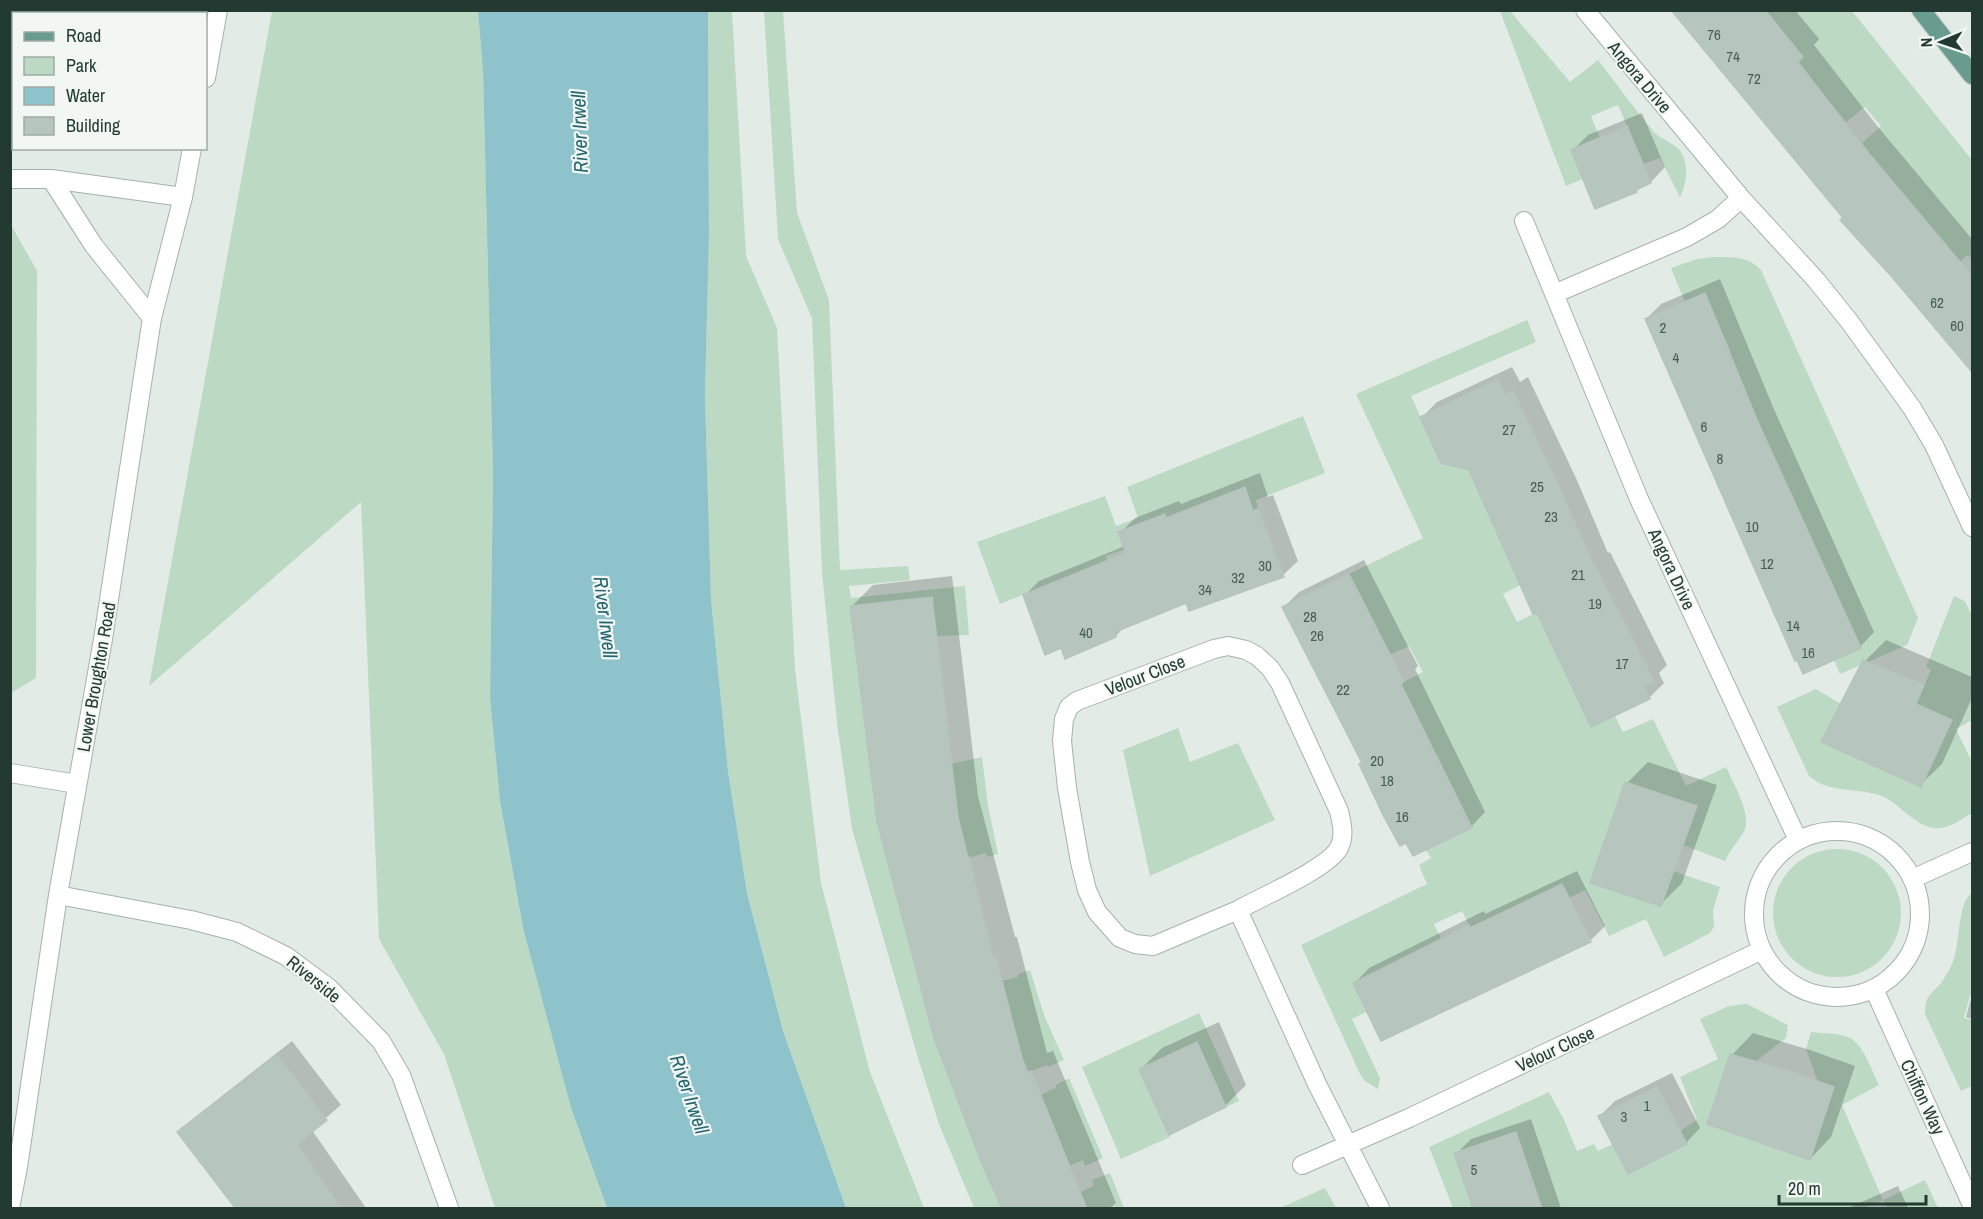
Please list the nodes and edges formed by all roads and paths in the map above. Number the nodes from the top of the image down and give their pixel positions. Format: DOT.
graph roads {
  1 [pos="218,10"];
  2 [pos="1586,10"];
  3 [pos="1921,10"];
  4 [pos="207,72"];
  5 [pos="1972,75"];
  6 [pos="192,150"];
  7 [pos="10,179"];
  8 [pos="51,179"];
  9 [pos="183,197"];
  10 [pos="1741,198"];
  11 [pos="1524,222"];
  12 [pos="1554,294"];
  13 [pos="152,318"];
  14 [pos="1972,527"];
  15 [pos="10,773"];
  16 [pos="77,784"];
  17 [pos="1798,840"];
  18 [pos="1972,852"];
  19 [pos="1912,879"];
  20 [pos="58,895"];
  21 [pos="1238,910"];
  22 [pos="1762,950"];
  23 [pos="1874,989"];
  24 [pos="1347,1145"];
  25 [pos="1302,1165"];
  26 [pos="1972,1204"];
  27 [pos="10,1208"];
  28 [pos="449,1209"];
  29 [pos="1380,1209"];
  1 -- 4 [label="street"];
  2 -- 10 [label="street, Angora Drive"];
  3 -- 5 [label="main road"];
  6 -- 9 [label="street, Lower Broughton Road"];
  7 -- 8 [label="street"];
  8 -- 9 [label="street"];
  8 -- 13 [label="street"];
  9 -- 13 [label="street, Lower Broughton Road"];
  10 -- 12 [label="street"];
  10 -- 14 [label="street, Angora Drive"];
  11 -- 12 [label="street, Angora Drive"];
  12 -- 17 [label="street, Angora Drive"];
  13 -- 16 [label="street, Lower Broughton Road"];
  15 -- 16 [label="street"];
  16 -- 20 [label="street, Lower Broughton Road"];
  17 -- 19 [label="street"];
  17 -- 22 [label="street"];
  18 -- 19 [label="street"];
  19 -- 23 [label="street"];
  20 -- 27 [label="street, Lower Broughton Road"];
  20 -- 28 [label="street, Riverside"];
  21 -- 21 [label="street, Velour Close"];
  21 -- 24 [label="street"];
  22 -- 23 [label="street"];
  22 -- 24 [label="street, Velour Close"];
  23 -- 26 [label="street, Chiffon Way"];
  24 -- 25 [label="street, Velour Close"];
  24 -- 29 [label="street"];
}
